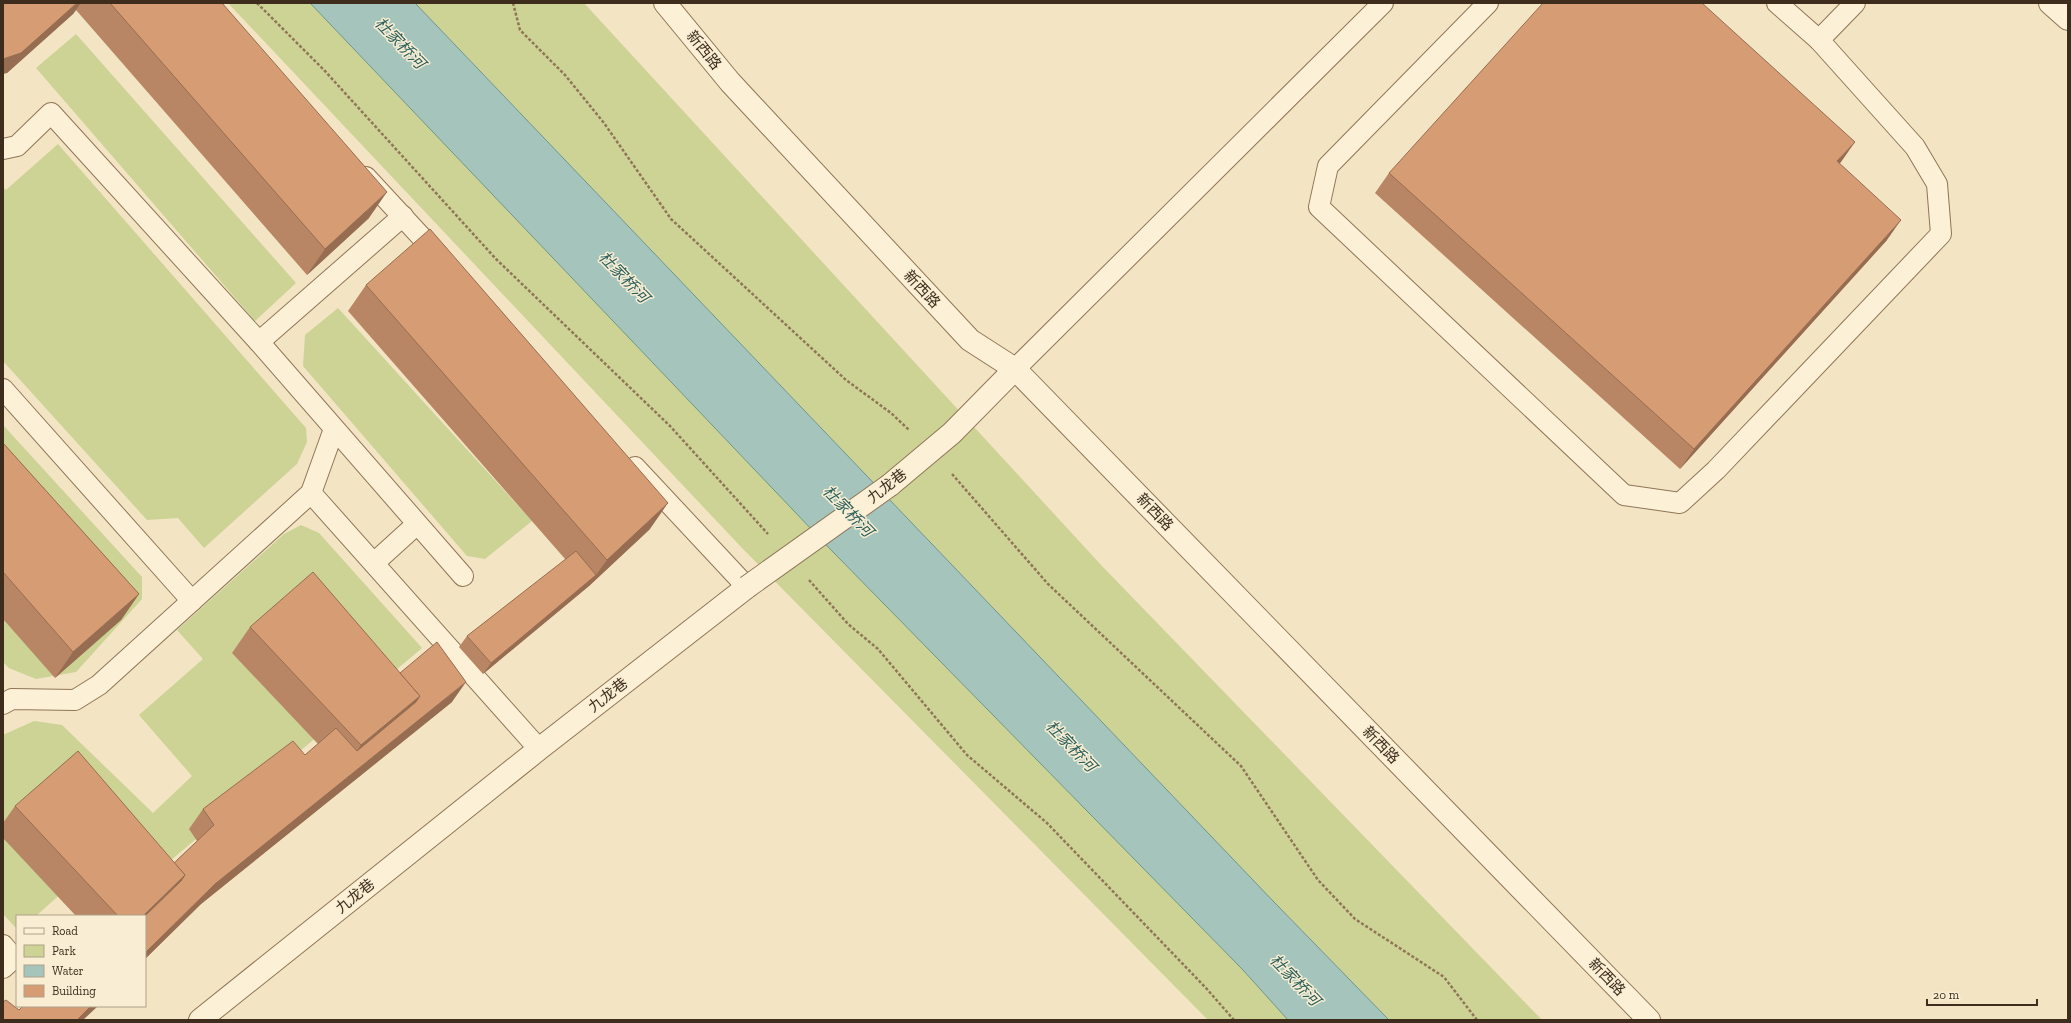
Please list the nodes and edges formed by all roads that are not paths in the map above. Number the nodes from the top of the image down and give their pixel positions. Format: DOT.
graph roads {
  1 [pos="665,3"];
  2 [pos="1383,3"];
  3 [pos="1488,3"];
  4 [pos="1777,3"];
  5 [pos="1854,3"];
  6 [pos="2050,3"];
  7 [pos="2068,19"];
  8 [pos="1819,40"];
  9 [pos="3,149"];
  10 [pos="354,164"];
  11 [pos="403,216"];
  12 [pos="451,268"];
  13 [pos="259,342"];
  14 [pos="1015,369"];
  15 [pos="3,389"];
  16 [pos="334,429"];
  17 [pos="623,454"];
  18 [pos="311,493"];
  19 [pos="417,524"];
  20 [pos="374,563"];
  21 [pos="463,576"];
  22 [pos="747,587"];
  23 [pos="192,601"];
  24 [pos="6,697"];
  25 [pos="539,749"];
  26 [pos="3,946"];
  27 [pos="3,968"];
  28 [pos="200,1020"];
  29 [pos="1648,1020"];
  1 -- 14 [label="street, 新西路"];
  2 -- 14 [label="lane"];
  3 -- 8 [label="lane"];
  4 -- 8 [label="lane"];
  5 -- 8 [label="lane"];
  6 -- 7 [label="street"];
  9 -- 13 [label="lane"];
  10 -- 11 [label="lane"];
  11 -- 12 [label="lane"];
  11 -- 13 [label="lane"];
  13 -- 16 [label="lane"];
  14 -- 22 [label="street, 九龙巷, bridge"];
  14 -- 29 [label="street, 新西路"];
  15 -- 23 [label="lane"];
  16 -- 18 [label="lane"];
  16 -- 19 [label="lane"];
  17 -- 22 [label="lane"];
  18 -- 20 [label="lane"];
  18 -- 23 [label="lane"];
  19 -- 20 [label="lane"];
  19 -- 21 [label="lane"];
  20 -- 25 [label="lane"];
  22 -- 25 [label="street, 九龙巷"];
  23 -- 24 [label="lane"];
  25 -- 28 [label="street, 九龙巷"];
  26 -- 27 [label="lane"];
}
